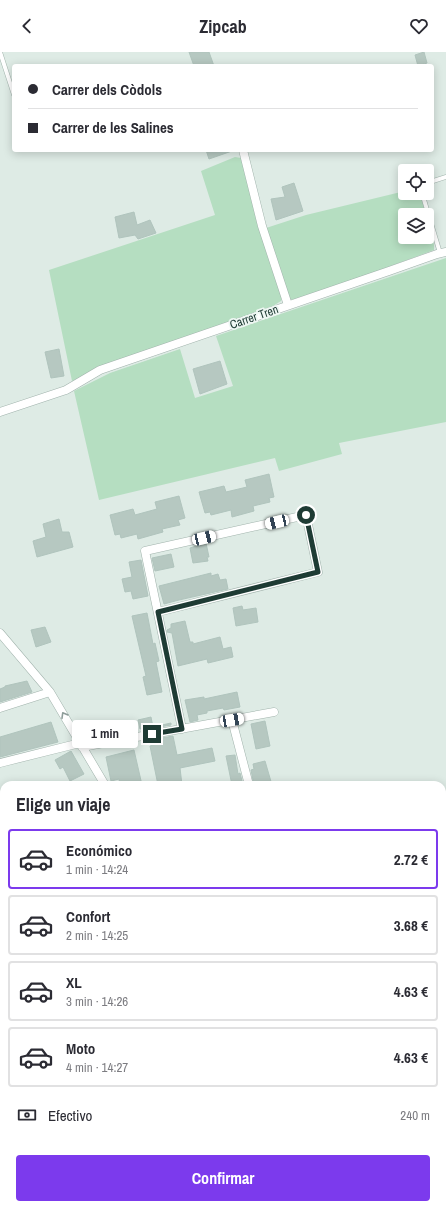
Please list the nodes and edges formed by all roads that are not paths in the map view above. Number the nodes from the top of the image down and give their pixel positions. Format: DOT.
graph roads {
  1 [pos="0,52"];
  2 [pos="12,89"];
  3 [pos="244,152"];
  4 [pos="446,177"];
  5 [pos="434,181"];
  6 [pos="424,200"];
  7 [pos="443,253"];
  8 [pos="288,305"];
  9 [pos="0,412"];
  10 [pos="158,612"];
  11 [pos="0,633"];
  12 [pos="50,692"];
  13 [pos="0,708"];
  14 [pos="274,712"];
  15 [pos="232,720"];
  16 [pos="182,729"];
  17 [pos="81,745"];
  18 [pos="0,763"];
  19 [pos="103,781"];
  20 [pos="248,781"];
  1 -- 2 [label="lane"];
  3 -- 8 [label="street"];
  4 -- 5 [label="lane"];
  6 -- 7 [label="lane"];
  7 -- 8 [label="street, Carrer Tren"];
  8 -- 9 [label="street, Carrer Tren"];
  10 -- 10 [label="street"];
  10 -- 16 [label="street"];
  11 -- 12 [label="street"];
  12 -- 13 [label="street"];
  17 -- 12 [label="street, one-way"];
  14 -- 15 [label="street"];
  15 -- 16 [label="street"];
  15 -- 20 [label="street"];
  16 -- 17 [label="street"];
  17 -- 18 [label="street"];
  17 -- 19 [label="street"];
}
